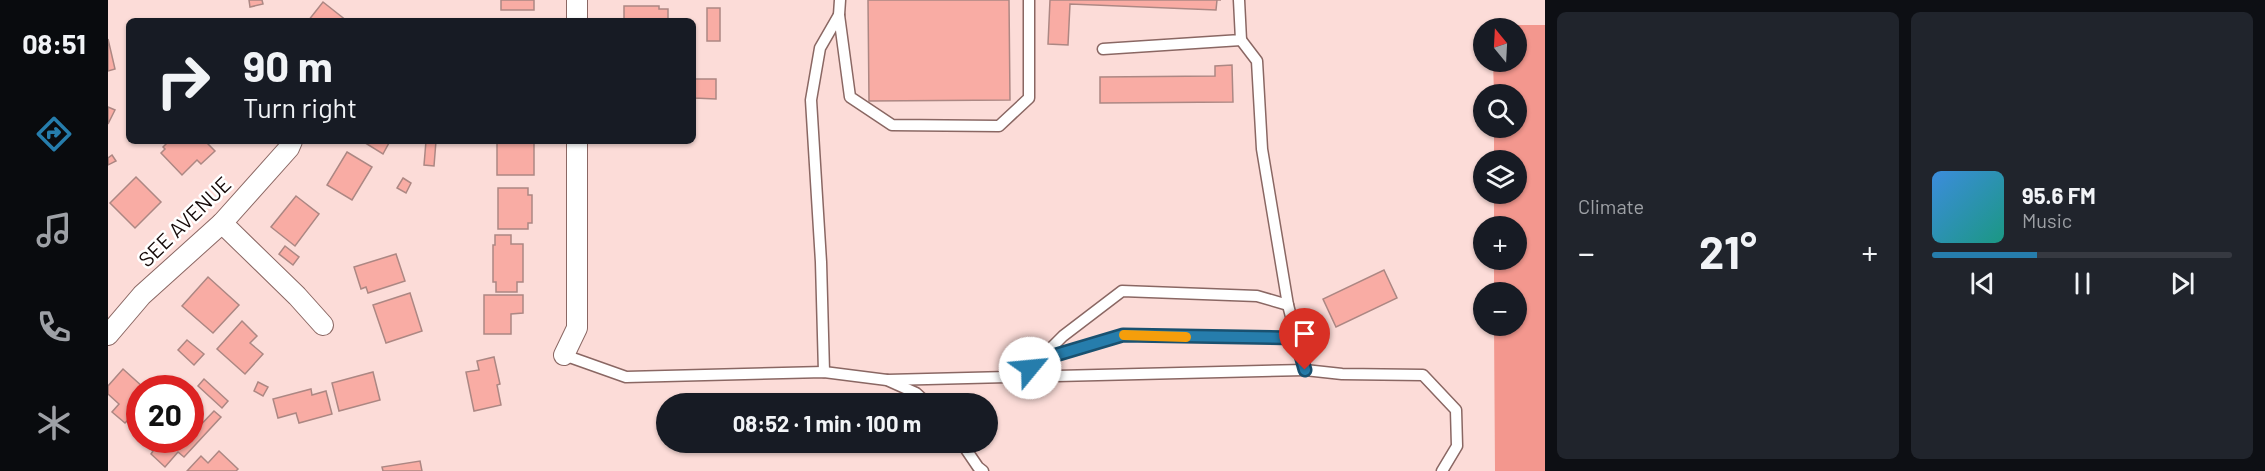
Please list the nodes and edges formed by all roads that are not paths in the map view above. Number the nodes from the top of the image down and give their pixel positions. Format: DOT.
graph roads {
  1 [pos="577,0"];
  2 [pos="840,0"];
  3 [pos="1029,0"];
  4 [pos="1239,0"];
  5 [pos="839,15"];
  6 [pos="577,18"];
  7 [pos="1241,40"];
  8 [pos="1104,49"];
  9 [pos="291,144"];
  10 [pos="577,144"];
  11 [pos="222,223"];
  12 [pos="1288,305"];
  13 [pos="323,326"];
  14 [pos="108,335"];
  15 [pos="1296,338"];
  16 [pos="564,355"];
  17 [pos="1039,360"];
  18 [pos="1305,370"];
  19 [pos="824,372"];
  20 [pos="1022,377"];
  21 [pos="887,380"];
  22 [pos="916,393"];
  23 [pos="968,453"];
  24 [pos="983,471"];
  25 [pos="1442,471"];
  1 -- 6 [label="street"];
  2 -- 5 [label="lane"];
  3 -- 5 [label="lane"];
  4 -- 7 [label="lane"];
  5 -- 19 [label="lane"];
  7 -- 8 [label="lane"];
  7 -- 12 [label="lane"];
  9 -- 11 [label="street, SEE AVENUE"];
  10 -- 16 [label="street"];
  11 -- 13 [label="street"];
  11 -- 14 [label="street, SEE AVENUE"];
  12 -- 15 [label="lane"];
  12 -- 17 [label="lane"];
  15 -- 17 [label="lane"];
  15 -- 18 [label="lane"];
  16 -- 19 [label="lane"];
  17 -- 20 [label="lane"];
  18 -- 20 [label="lane"];
  18 -- 25 [label="lane"];
  19 -- 21 [label="lane"];
  20 -- 21 [label="lane"];
  21 -- 22 [label="lane"];
  23 -- 24 [label="lane"];
}
